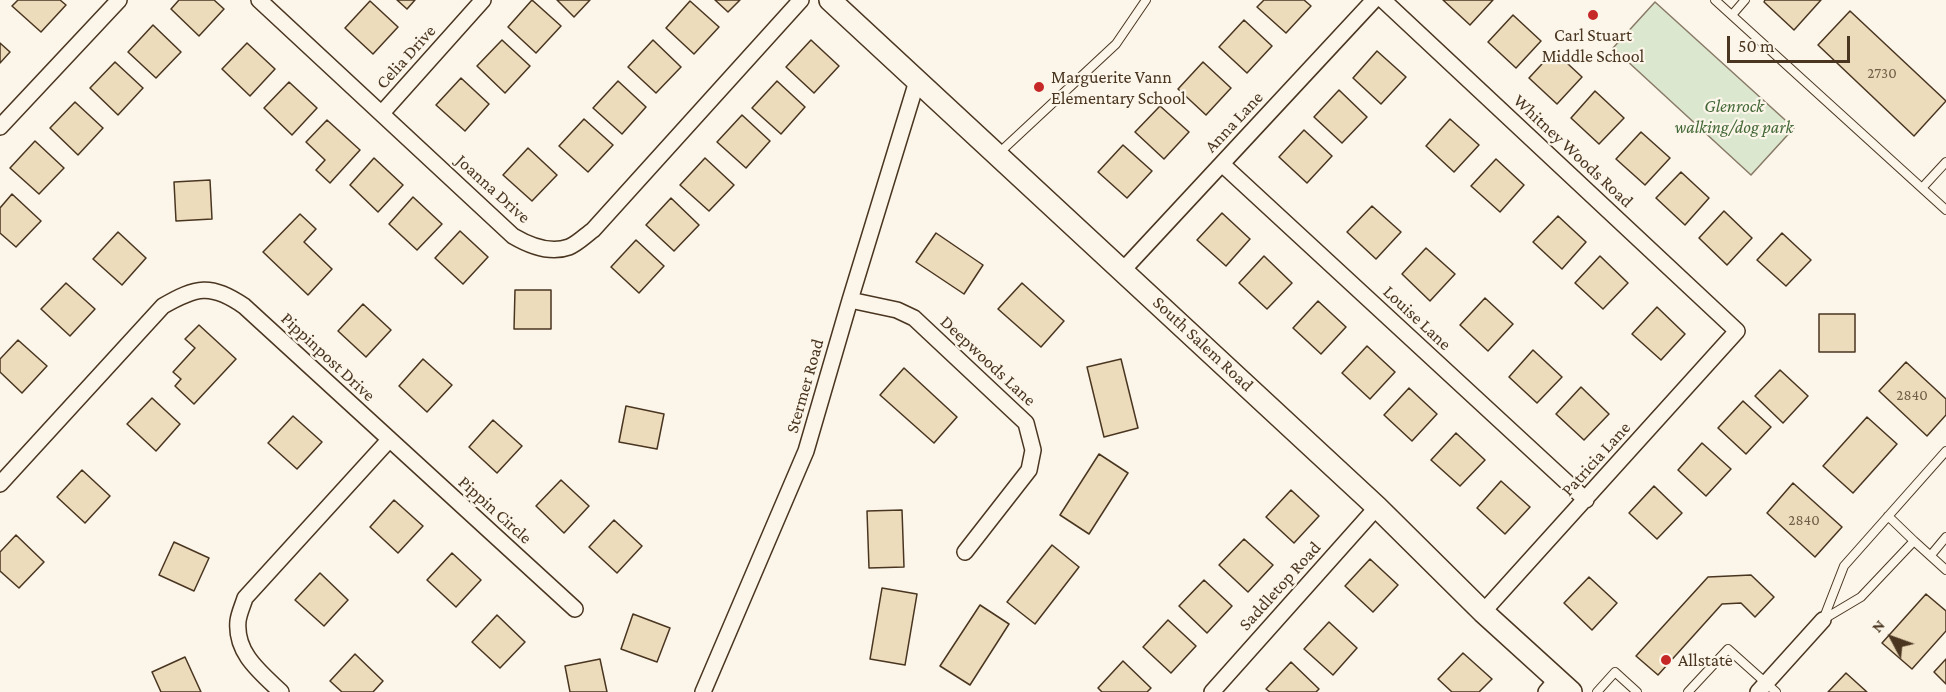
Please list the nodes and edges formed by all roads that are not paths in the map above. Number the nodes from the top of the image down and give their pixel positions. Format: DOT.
graph roads {
  1 [pos="119,0"];
  2 [pos="259,0"];
  3 [pos="483,0"];
  4 [pos="801,0"];
  5 [pos="830,0"];
  6 [pos="1146,0"];
  7 [pos="1374,0"];
  8 [pos="1383,0"];
  9 [pos="1715,0"];
  10 [pos="1745,0"];
  11 [pos="1731,15"];
  12 [pos="917,81"];
  13 [pos="382,113"];
  14 [pos="0,127"];
  15 [pos="998,154"];
  16 [pos="1946,162"];
  17 [pos="1222,164"];
  18 [pos="1922,188"];
  19 [pos="1946,210"];
  20 [pos="1123,270"];
  21 [pos="850,300"];
  22 [pos="1737,331"];
  23 [pos="389,440"];
  24 [pos="1946,451"];
  25 [pos="0,484"];
  26 [pos="1586,500"];
  27 [pos="1377,507"];
  28 [pos="1888,516"];
  29 [pos="1946,537"];
  30 [pos="1914,541"];
  31 [pos="964,552"];
  32 [pos="1931,555"];
  33 [pos="1946,570"];
  34 [pos="575,609"];
  35 [pos="1483,612"];
  36 [pos="1823,620"];
  37 [pos="1558,688"];
  38 [pos="1766,689"];
  39 [pos="281,692"];
  40 [pos="703,692"];
  41 [pos="1212,692"];
  42 [pos="1597,692"];
  43 [pos="1637,692"];
  44 [pos="1688,692"];
  1 -- 14 [label="street"];
  2 -- 13 [label="street, Joanna Drive"];
  3 -- 13 [label="street, Celia Drive"];
  4 -- 13 [label="street, Joanna Drive"];
  5 -- 12 [label="main road, South Salem Road"];
  6 -- 15 [label="lane"];
  7 -- 17 [label="street, Anna Lane"];
  8 -- 22 [label="street, Whitney Woods Road"];
  9 -- 11 [label="lane"];
  10 -- 11 [label="lane"];
  11 -- 18 [label="lane"];
  12 -- 15 [label="main road, South Salem Road"];
  12 -- 21 [label="street, Stermer Road"];
  15 -- 20 [label="main road, South Salem Road"];
  16 -- 18 [label="lane"];
  17 -- 20 [label="street, Anna Lane"];
  17 -- 26 [label="street, Louise Lane"];
  18 -- 19 [label="lane"];
  20 -- 27 [label="main road, South Salem Road"];
  21 -- 31 [label="street, Deepwoods Lane"];
  21 -- 40 [label="street, Stermer Road"];
  22 -- 26 [label="street, Patricia Lane"];
  23 -- 25 [label="street, Pippinpost Drive"];
  23 -- 34 [label="street, Pippin Circle"];
  23 -- 39 [label="street"];
  24 -- 28 [label="lane"];
  26 -- 35 [label="street, Patricia Lane"];
  27 -- 35 [label="main road, South Salem Road"];
  27 -- 41 [label="street, Saddletop Road"];
  28 -- 30 [label="lane"];
  28 -- 36 [label="lane"];
  29 -- 32 [label="lane"];
  30 -- 32 [label="lane"];
  30 -- 36 [label="lane"];
  32 -- 33 [label="lane"];
  35 -- 37 [label="main road, South Salem Road"];
  36 -- 38 [label="street"];
  38 -- 44 [label="lane"];
  42 -- 43 [label="lane"];
}
